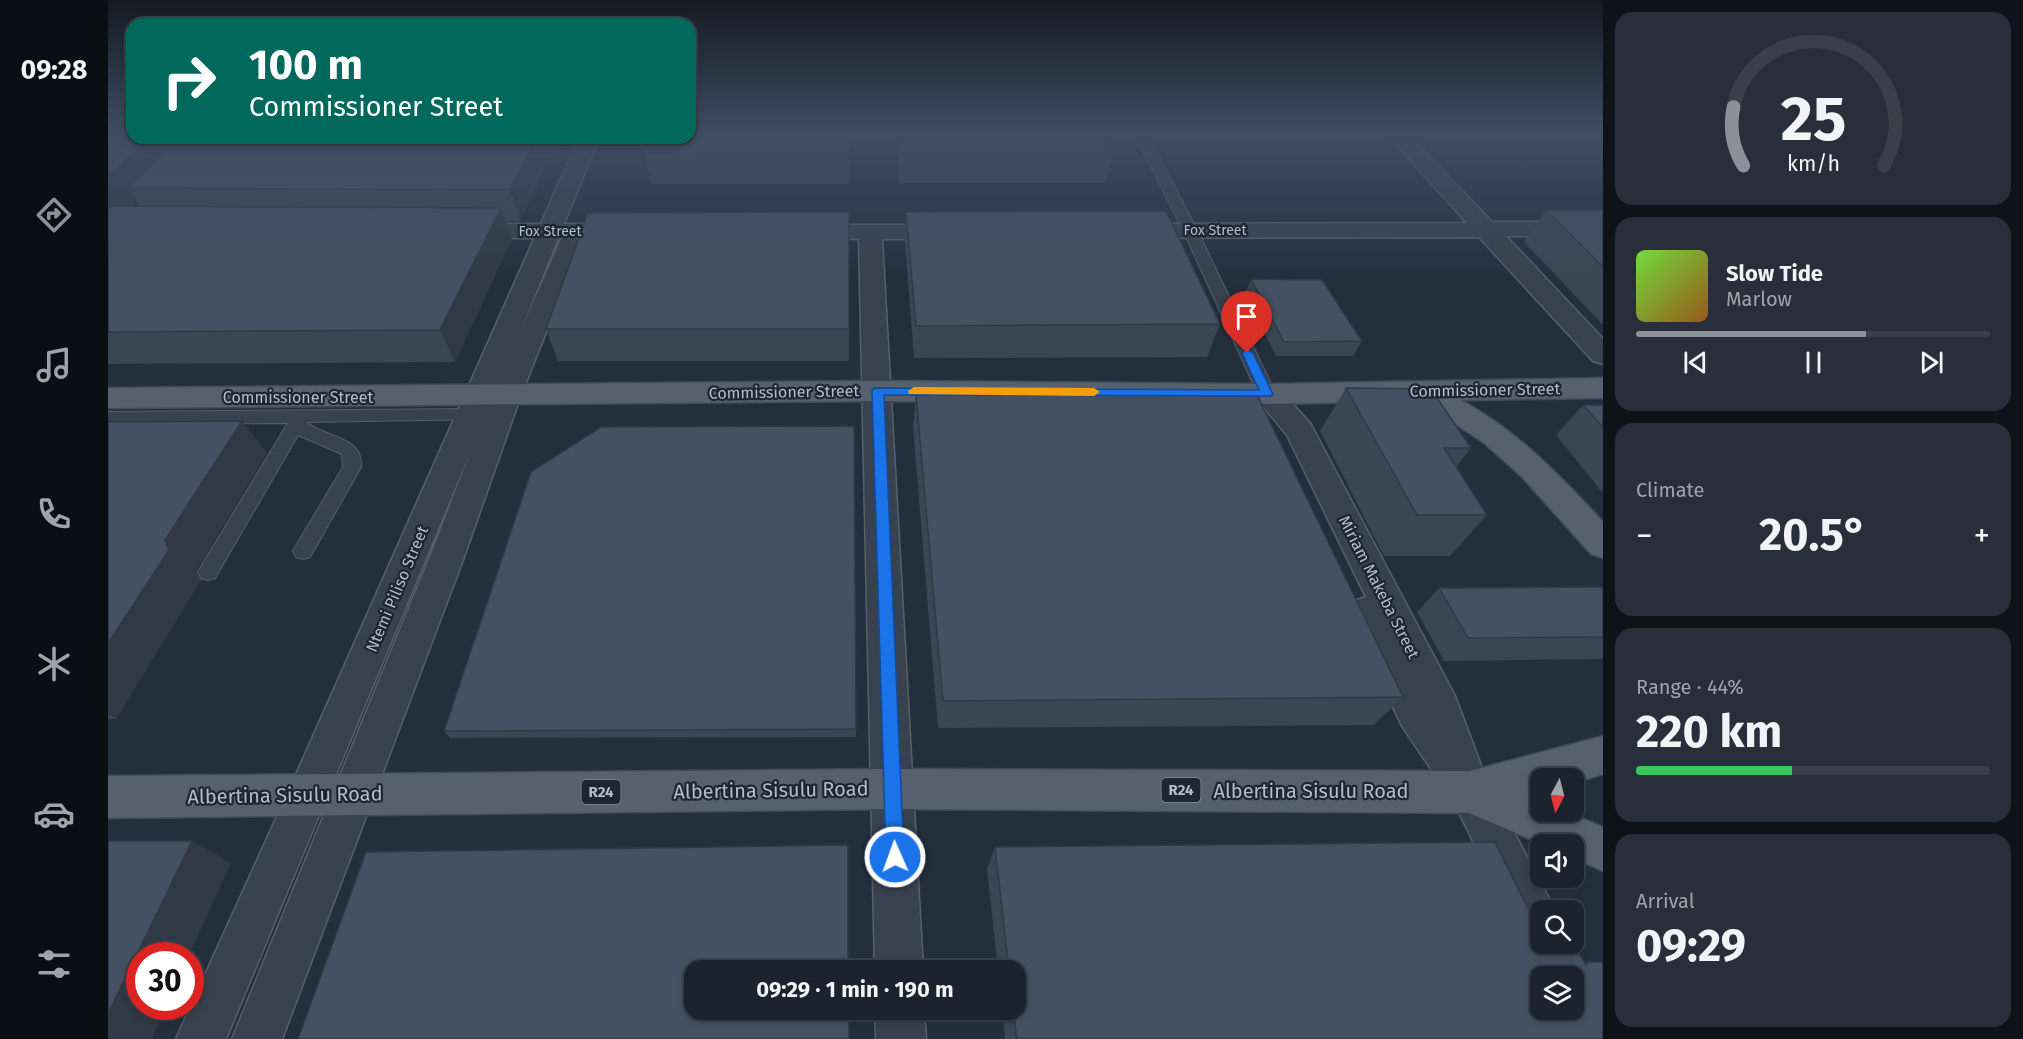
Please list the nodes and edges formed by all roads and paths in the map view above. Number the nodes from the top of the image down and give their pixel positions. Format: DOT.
graph roads {
  1 [pos="579,181"];
  2 [pos="1165,181"];
  3 [pos="1441,181"];
  4 [pos="570,224"];
  5 [pos="1190,230"];
  6 [pos="1487,230"];
  7 [pos="1603,230"];
  8 [pos="444,231"];
  9 [pos="646,231"];
  10 [pos="977,231"];
  11 [pos="1107,231"];
  12 [pos="787,232"];
  13 [pos="870,232"];
  14 [pos="1603,355"];
  15 [pos="1603,388"];
  16 [pos="878,391"];
  17 [pos="1409,391"];
  18 [pos="1267,394"];
  19 [pos="108,398"];
  20 [pos="489,405"];
  21 [pos="108,418"];
  22 [pos="297,422"];
  23 [pos="1603,545"];
  24 [pos="303,551"];
  25 [pos="208,572"];
  26 [pos="1603,755"];
  27 [pos="892,789"];
  28 [pos="1470,792"];
  29 [pos="309,794"];
  30 [pos="354,794"];
  31 [pos="108,796"];
  32 [pos="1603,849"];
  33 [pos="1530,909"];
  34 [pos="899,960"];
  35 [pos="900,1020"];
  36 [pos="201,1039"];
  37 [pos="256,1039"];
  38 [pos="901,1039"];
  1 -- 4 [label="street, Ntemi Piliso Street"];
  2 -- 5 [label="lane, Miriam Makeba Street"];
  3 -- 6 [label="street"];
  4 -- 8 [label="street, Fox Street"];
  4 -- 9 [label="street, Fox Street"];
  4 -- 20 [label="street, Ntemi Piliso Street"];
  5 -- 6 [label="street, Fox Street"];
  5 -- 11 [label="street, Fox Street"];
  5 -- 18 [label="lane, Miriam Makeba Street"];
  6 -- 7 [label="street, Fox Street"];
  6 -- 14 [label="street"];
  10 -- 13 [label="street"];
  12 -- 13 [label="street"];
  13 -- 16 [label="street"];
  15 -- 17 [label="main road, Commissioner Street"];
  16 -- 18 [label="main road, Commissioner Street"];
  16 -- 20 [label="main road, Commissioner Street"];
  16 -- 27 [label="street"];
  17 -- 18 [label="main road, Commissioner Street"];
  17 -- 23 [label="main road"];
  18 -- 28 [label="street, Miriam Makeba Street"];
  19 -- 20 [label="main road, Commissioner Street"];
  20 -- 22 [label="lane"];
  20 -- 29 [label="street, Ntemi Piliso Street"];
  20 -- 30 [label="street, Ntemi Piliso Street"];
  21 -- 22 [label="lane"];
  22 -- 24 [label="lane"];
  22 -- 25 [label="lane"];
  26 -- 28 [label="main road"];
  27 -- 28 [label="main road, Albertina Sisulu Road / R24"];
  27 -- 30 [label="main road, Albertina Sisulu Road / R24"];
  27 -- 34 [label="street"];
  28 -- 32 [label="main road, Albertina Sisulu Road / R24"];
  28 -- 33 [label="street, Miriam Makeba Street"];
  29 -- 30 [label="main road, Albertina Sisulu Road / R24"];
  29 -- 31 [label="main road, Albertina Sisulu Road / R24"];
  29 -- 36 [label="street, Ntemi Piliso Street"];
  30 -- 37 [label="street, Ntemi Piliso Street"];
  35 -- 38 [label="street"];
}
